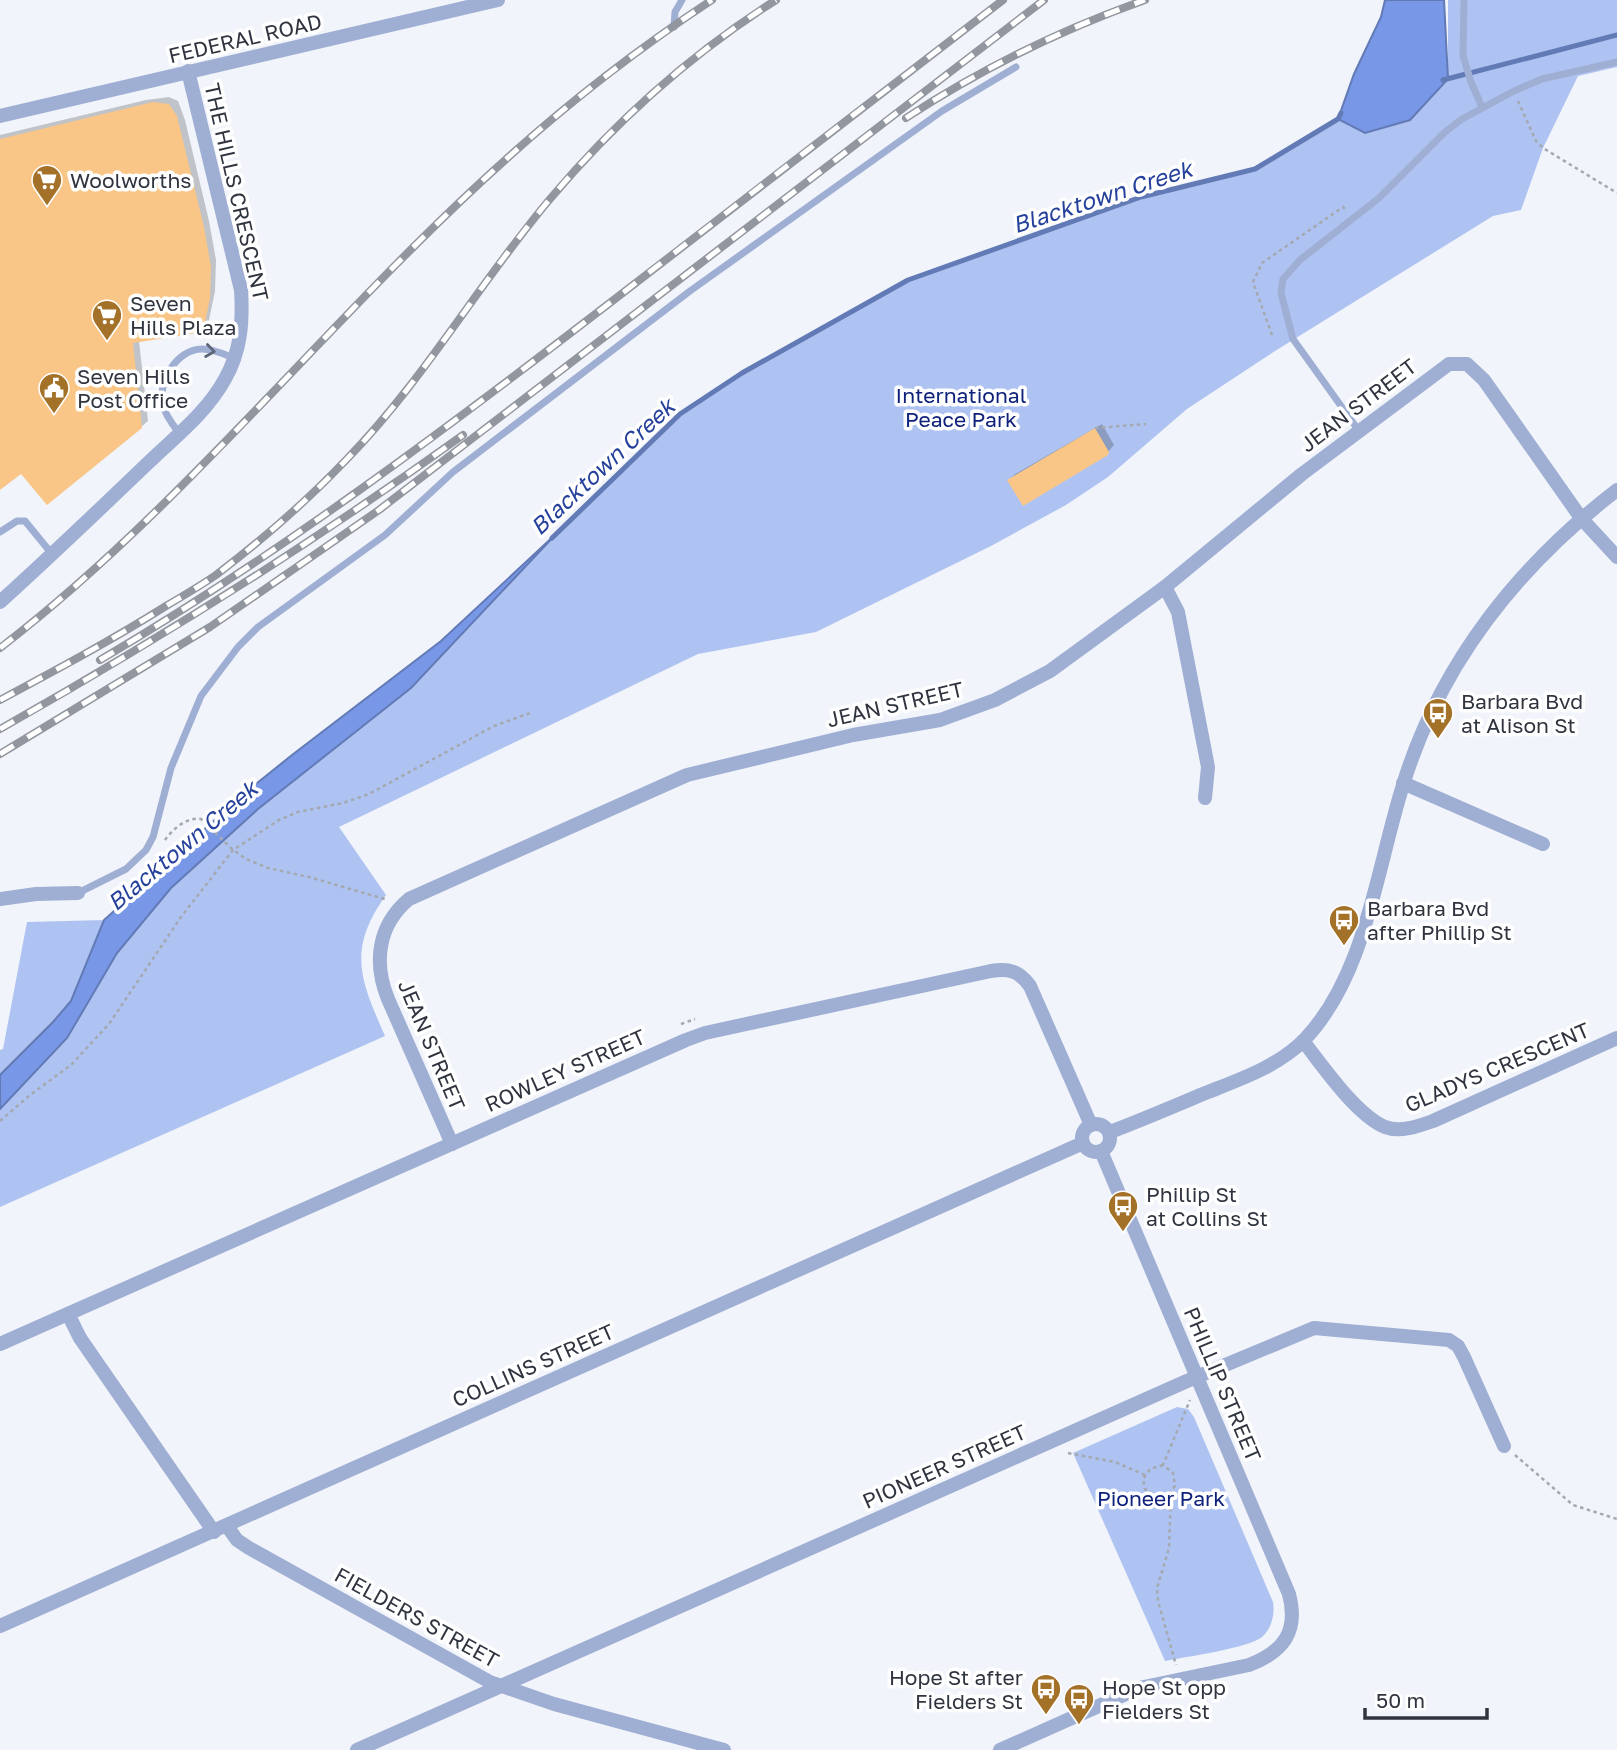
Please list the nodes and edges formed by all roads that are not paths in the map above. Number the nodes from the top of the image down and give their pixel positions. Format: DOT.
graph roads {
  1 [pos="499,0"];
  2 [pos="682,0"];
  3 [pos="1464,0"];
  4 [pos="674,27"];
  5 [pos="1617,62"];
  6 [pos="1016,67"];
  7 [pos="188,71"];
  8 [pos="1482,107"];
  9 [pos="0,116"];
  10 [pos="235,359"];
  11 [pos="1359,431"];
  12 [pos="179,433"];
  13 [pos="1617,490"];
  14 [pos="1581,519"];
  15 [pos="0,532"];
  16 [pos="52,554"];
  17 [pos="1617,557"];
  18 [pos="1165,587"];
  19 [pos="0,602"];
  20 [pos="1403,783"];
  21 [pos="1205,798"];
  22 [pos="1543,844"];
  23 [pos="78,893"];
  24 [pos="0,900"];
  25 [pos="1617,1038"];
  26 [pos="1303,1041"];
  27 [pos="1091,1125"];
  28 [pos="1110,1132"];
  29 [pos="1083,1143"];
  30 [pos="452,1144"];
  31 [pos="1101,1151"];
  32 [pos="68,1314"];
  33 [pos="0,1344"];
  34 [pos="1198,1377"];
  35 [pos="1504,1446"];
  36 [pos="221,1529"];
  37 [pos="0,1626"];
  38 [pos="501,1686"];
  39 [pos="378,1746"];
  40 [pos="357,1750"];
  41 [pos="724,1750"];
  42 [pos="1000,1750"];
  1 -- 7 [label="street, FEDERAL ROAD"];
  2 -- 4 [label="lane"];
  3 -- 8 [label="lane"];
  5 -- 8 [label="lane"];
  6 -- 23 [label="lane"];
  7 -- 9 [label="street, FEDERAL ROAD"];
  7 -- 10 [label="street, THE HILLS CRESCENT"];
  8 -- 11 [label="lane"];
  10 -- 12 [label="street, THE HILLS CRESCENT"];
  12 -- 10 [label="lane, one-way"];
  11 -- 14 [label="street, JEAN STREET"];
  11 -- 18 [label="street, JEAN STREET"];
  12 -- 16 [label="street, THE HILLS CRESCENT"];
  13 -- 14 [label="street"];
  14 -- 17 [label="street"];
  14 -- 20 [label="street"];
  15 -- 16 [label="lane"];
  16 -- 19 [label="street, THE HILLS CRESCENT"];
  18 -- 21 [label="street"];
  18 -- 30 [label="street, JEAN STREET"];
  20 -- 22 [label="street"];
  20 -- 26 [label="street"];
  23 -- 24 [label="street"];
  25 -- 26 [label="street, GLADYS CRESCENT"];
  26 -- 28 [label="street"];
  27 -- 28 [label="street"];
  27 -- 29 [label="street"];
  27 -- 30 [label="street, ROWLEY STREET"];
  28 -- 31 [label="street"];
  29 -- 31 [label="street"];
  29 -- 36 [label="street, COLLINS STREET"];
  30 -- 32 [label="street, ROWLEY STREET"];
  31 -- 34 [label="street, PHILLIP STREET"];
  32 -- 33 [label="street, ROWLEY STREET"];
  32 -- 36 [label="street, FIELDERS STREET"];
  34 -- 35 [label="street, PIONEER STREET"];
  34 -- 38 [label="street, PIONEER STREET"];
  34 -- 42 [label="street, PHILLIP STREET"];
  36 -- 37 [label="street, COLLINS STREET"];
  36 -- 38 [label="street, FIELDERS STREET"];
  38 -- 39 [label="street, PIONEER STREET"];
  38 -- 41 [label="street, FIELDERS STREET"];
  39 -- 40 [label="street, PIONEER STREET"];
}
